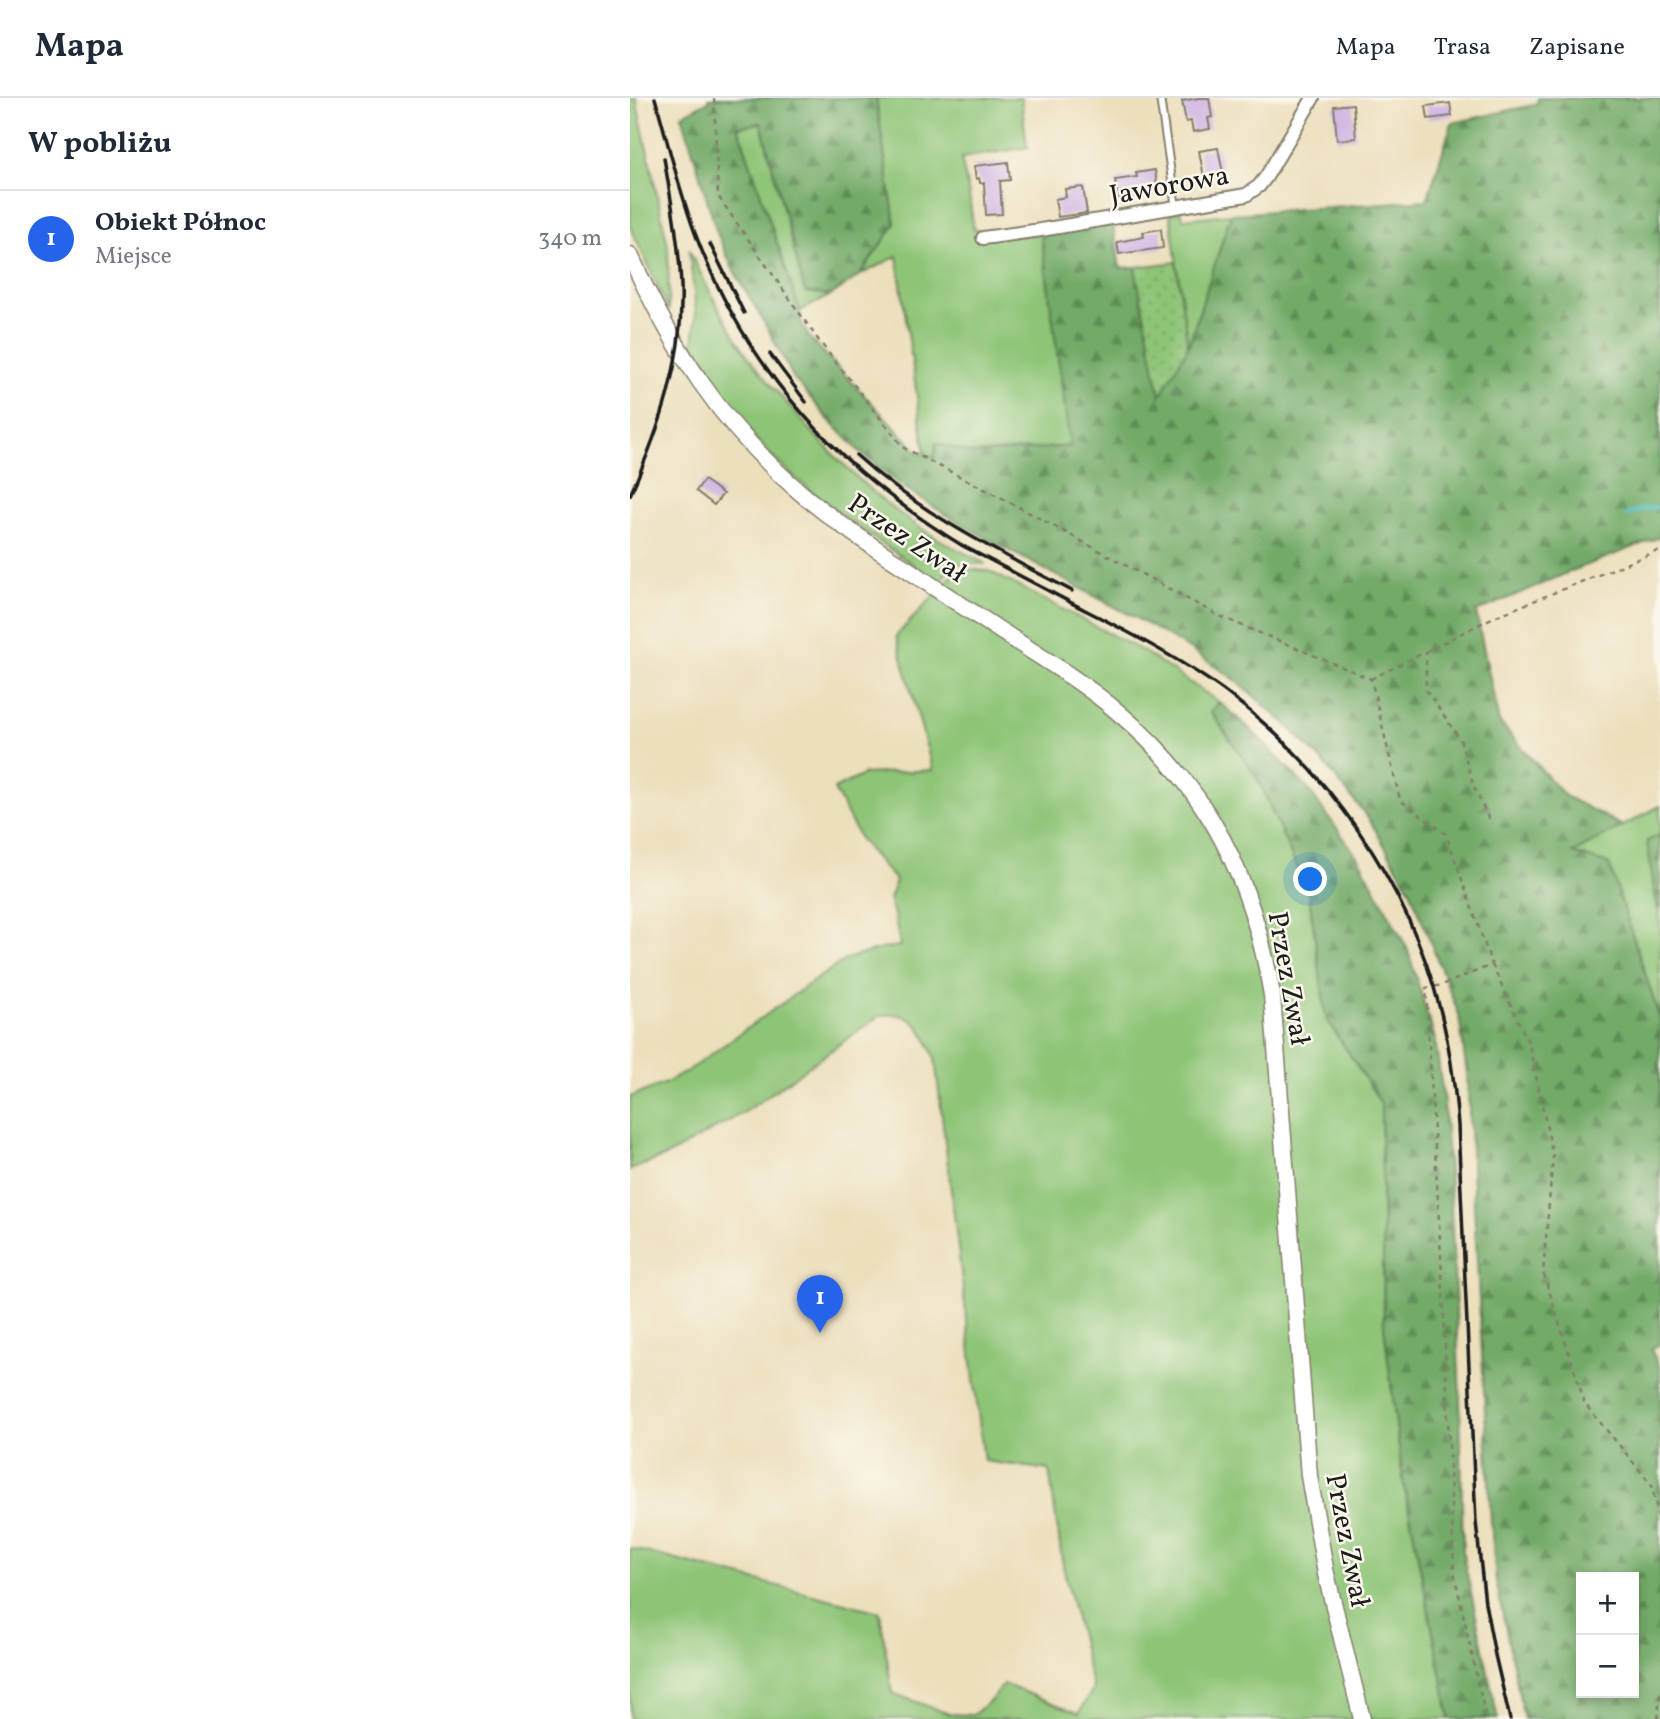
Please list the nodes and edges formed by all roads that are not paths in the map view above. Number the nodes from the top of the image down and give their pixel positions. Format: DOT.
graph roads {
  1 [pos="1160,98"];
  2 [pos="1313,98"];
  3 [pos="1176,208"];
  4 [pos="983,238"];
  5 [pos="630,255"];
  6 [pos="1362,1719"];
  1 -- 3 [label="lane"];
  2 -- 3 [label="street, Jaworowa"];
  3 -- 4 [label="street, Jaworowa"];
  5 -- 6 [label="street, Przez Zwał"];
}
